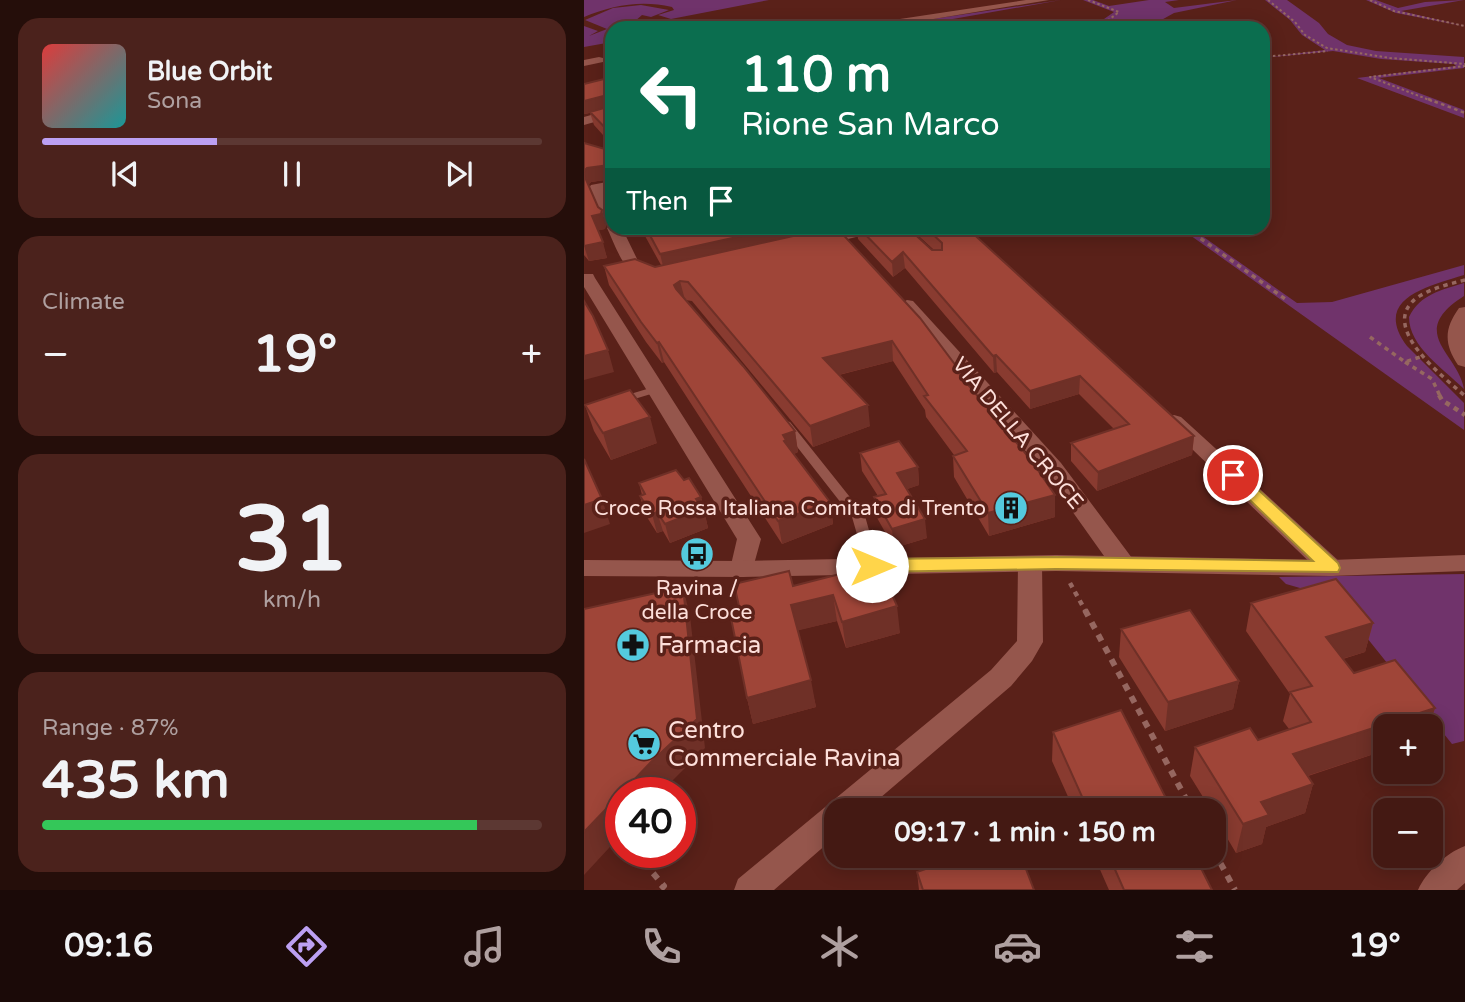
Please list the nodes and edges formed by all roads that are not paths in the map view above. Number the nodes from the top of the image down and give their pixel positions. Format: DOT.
graph roads {
  1 [pos="1044,0"];
  2 [pos="906,21"];
  3 [pos="599,60"];
  4 [pos="584,63"];
  5 [pos="605,115"];
  6 [pos="584,121"];
  7 [pos="605,186"];
  8 [pos="605,206"];
  9 [pos="614,235"];
  10 [pos="860,235"];
  11 [pos="803,245"];
  12 [pos="620,268"];
  13 [pos="585,276"];
  14 [pos="672,276"];
  15 [pos="903,301"];
  16 [pos="1464,312"];
  17 [pos="1464,361"];
  18 [pos="657,389"];
  19 [pos="609,404"];
  20 [pos="1157,405"];
  21 [pos="777,414"];
  22 [pos="1464,563"];
  23 [pos="1030,564"];
  24 [pos="1123,564"];
  25 [pos="872,566"];
  26 [pos="584,568"];
  27 [pos="1331,568"];
  28 [pos="742,569"];
  29 [pos="859,798"];
  30 [pos="824,827"];
  31 [pos="1464,863"];
  32 [pos="750,890"];
  33 [pos="1434,890"];
  1 -- 2 [label="street"];
  3 -- 4 [label="street"];
  5 -- 6 [label="street"];
  7 -- 8 [label="street"];
  9 -- 12 [label="street"];
  10 -- 11 [label="street"];
  12 -- 13 [label="street"];
  12 -- 14 [label="street"];
  13 -- 18 [label="street"];
  15 -- 24 [label="street, VIA DELLA CROCE"];
  16 -- 17 [label="street"];
  18 -- 19 [label="lane"];
  18 -- 28 [label="street"];
  20 -- 27 [label="street"];
  21 -- 25 [label="lane"];
  22 -- 27 [label="street"];
  23 -- 24 [label="street"];
  23 -- 25 [label="street"];
  23 -- 29 [label="street"];
  24 -- 27 [label="street"];
  25 -- 28 [label="street"];
  26 -- 28 [label="street"];
  30 -- 32 [label="street"];
  31 -- 33 [label="street"];
}
